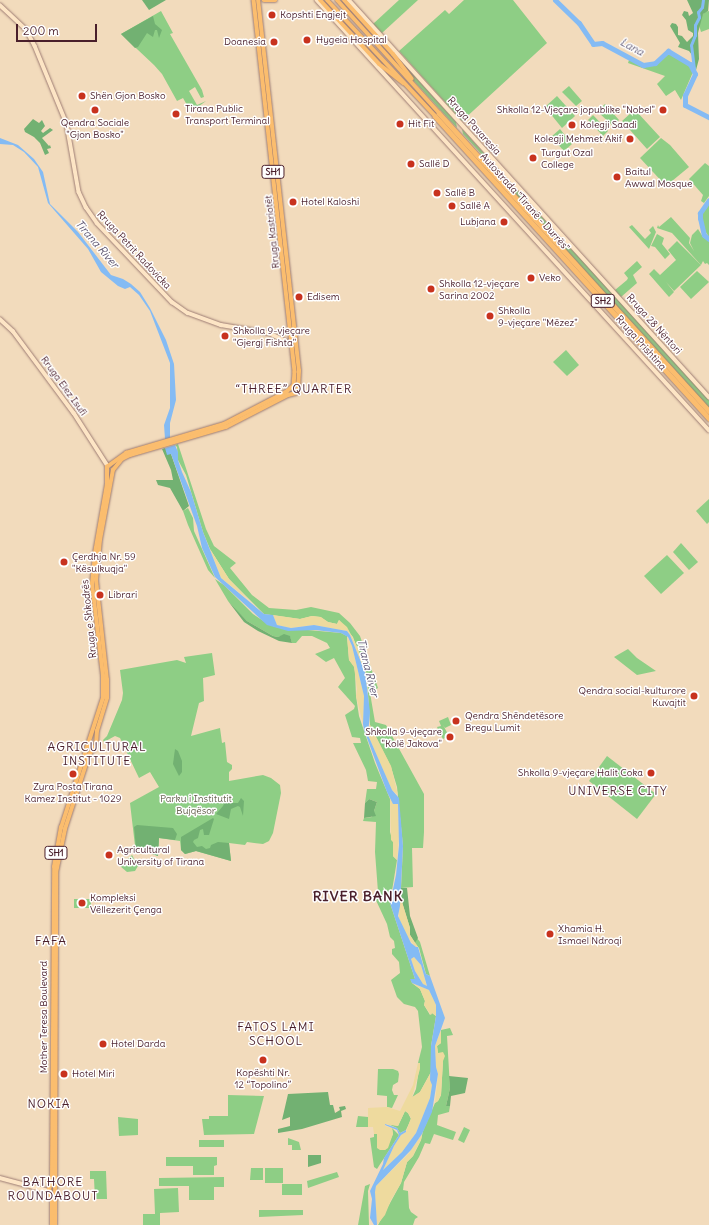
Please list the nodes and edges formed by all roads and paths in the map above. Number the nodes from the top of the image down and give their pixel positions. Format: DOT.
graph roads {
  1 [pos="254,0"];
  2 [pos="258,0"];
  3 [pos="264,0"];
  4 [pos="275,0"];
  5 [pos="317,0"];
  6 [pos="327,0"];
  7 [pos="337,0"];
  8 [pos="344,0"];
  9 [pos="350,0"];
  10 [pos="0,5"];
  11 [pos="407,86"];
  12 [pos="430,103"];
  13 [pos="437,114"];
  14 [pos="587,262"];
  15 [pos="0,319"];
  16 [pos="294,343"];
  17 [pos="296,386"];
  18 [pos="289,390"];
  19 [pos="293,394"];
  20 [pos="709,397"];
  21 [pos="709,411"];
  22 [pos="709,418"];
  23 [pos="709,430"];
  24 [pos="195,435"];
  25 [pos="133,453"];
  26 [pos="109,467"];
  27 [pos="113,469"];
  28 [pos="97,610"];
  29 [pos="96,743"];
  30 [pos="88,744"];
  31 [pos="92,748"];
  32 [pos="87,756"];
  33 [pos="0,1178"];
  34 [pos="55,1188"];
  35 [pos="50,1189"];
  36 [pos="52,1225"];
  37 [pos="55,1225"];
  1 -- 16 [label="main road, Rruga Kastriotët / SH1"];
  2 -- 16 [label="main road, Rruga Kastriotët / SH1"];
  3 -- 4 [label="main road"];
  5 -- 11 [label="highway"];
  5 -- 23 [label="main road, Rruga Prishtina"];
  6 -- 11 [label="highway, Autostrada \"Tiranë - Durrës\" / SH2"];
  7 -- 12 [label="highway, Autostrada \"Tiranë - Durrës\" / SH2"];
  8 -- 12 [label="highway"];
  9 -- 14 [label="main road, Rruga Pavaresia"];
  10 -- 16 [label="main road, Rruga Petrit Radovicka"];
  11 -- 13 [label="highway, Autostrada \"Tiranë - Durrës\" / SH2"];
  12 -- 13 [label="highway, Autostrada \"Tiranë - Durrës\" / SH2"];
  13 -- 21 [label="highway, Autostrada \"Tiranë - Durrës\" / SH2"];
  13 -- 22 [label="highway, Autostrada \"Tiranë - Durrës\" / SH2"];
  14 -- 20 [label="main road, Rruga 28 Nëntori"];
  15 -- 26 [label="main road, Rruga Elez Isufi"];
  16 -- 17 [label="main road, SH1"];
  16 -- 17 [label="main road, SH1"];
  17 -- 18 [label="main road"];
  17 -- 19 [label="main road"];
  18 -- 19 [label="main road"];
  18 -- 24 [label="main road"];
  19 -- 24 [label="main road"];
  24 -- 25 [label="main road"];
  25 -- 26 [label="main road"];
  25 -- 27 [label="main road"];
  26 -- 27 [label="main road"];
  26 -- 28 [label="main road, Rruga e Shkodrës / SH1"];
  27 -- 28 [label="main road, Rruga e Shkodrës / SH1"];
  28 -- 29 [label="main road, Rruga e Shkodrës / SH1"];
  28 -- 30 [label="main road, Rruga e Shkodrës / SH1"];
  29 -- 30 [label="main road"];
  29 -- 31 [label="main road, SH1"];
  30 -- 31 [label="main road"];
  30 -- 32 [label="main road, SH1"];
  31 -- 32 [label="main road, SH1"];
  32 -- 34 [label="main road, Mother Teresa Boulevard / SH1"];
  32 -- 35 [label="main road, Mother Teresa Boulevard / SH1"];
  33 -- 35 [label="main road"];
  34 -- 35 [label="main road"];
  34 -- 37 [label="main road, Mother Teresa Boulevard / SH1"];
  35 -- 36 [label="main road, Mother Teresa Boulevard / SH1"];
}
